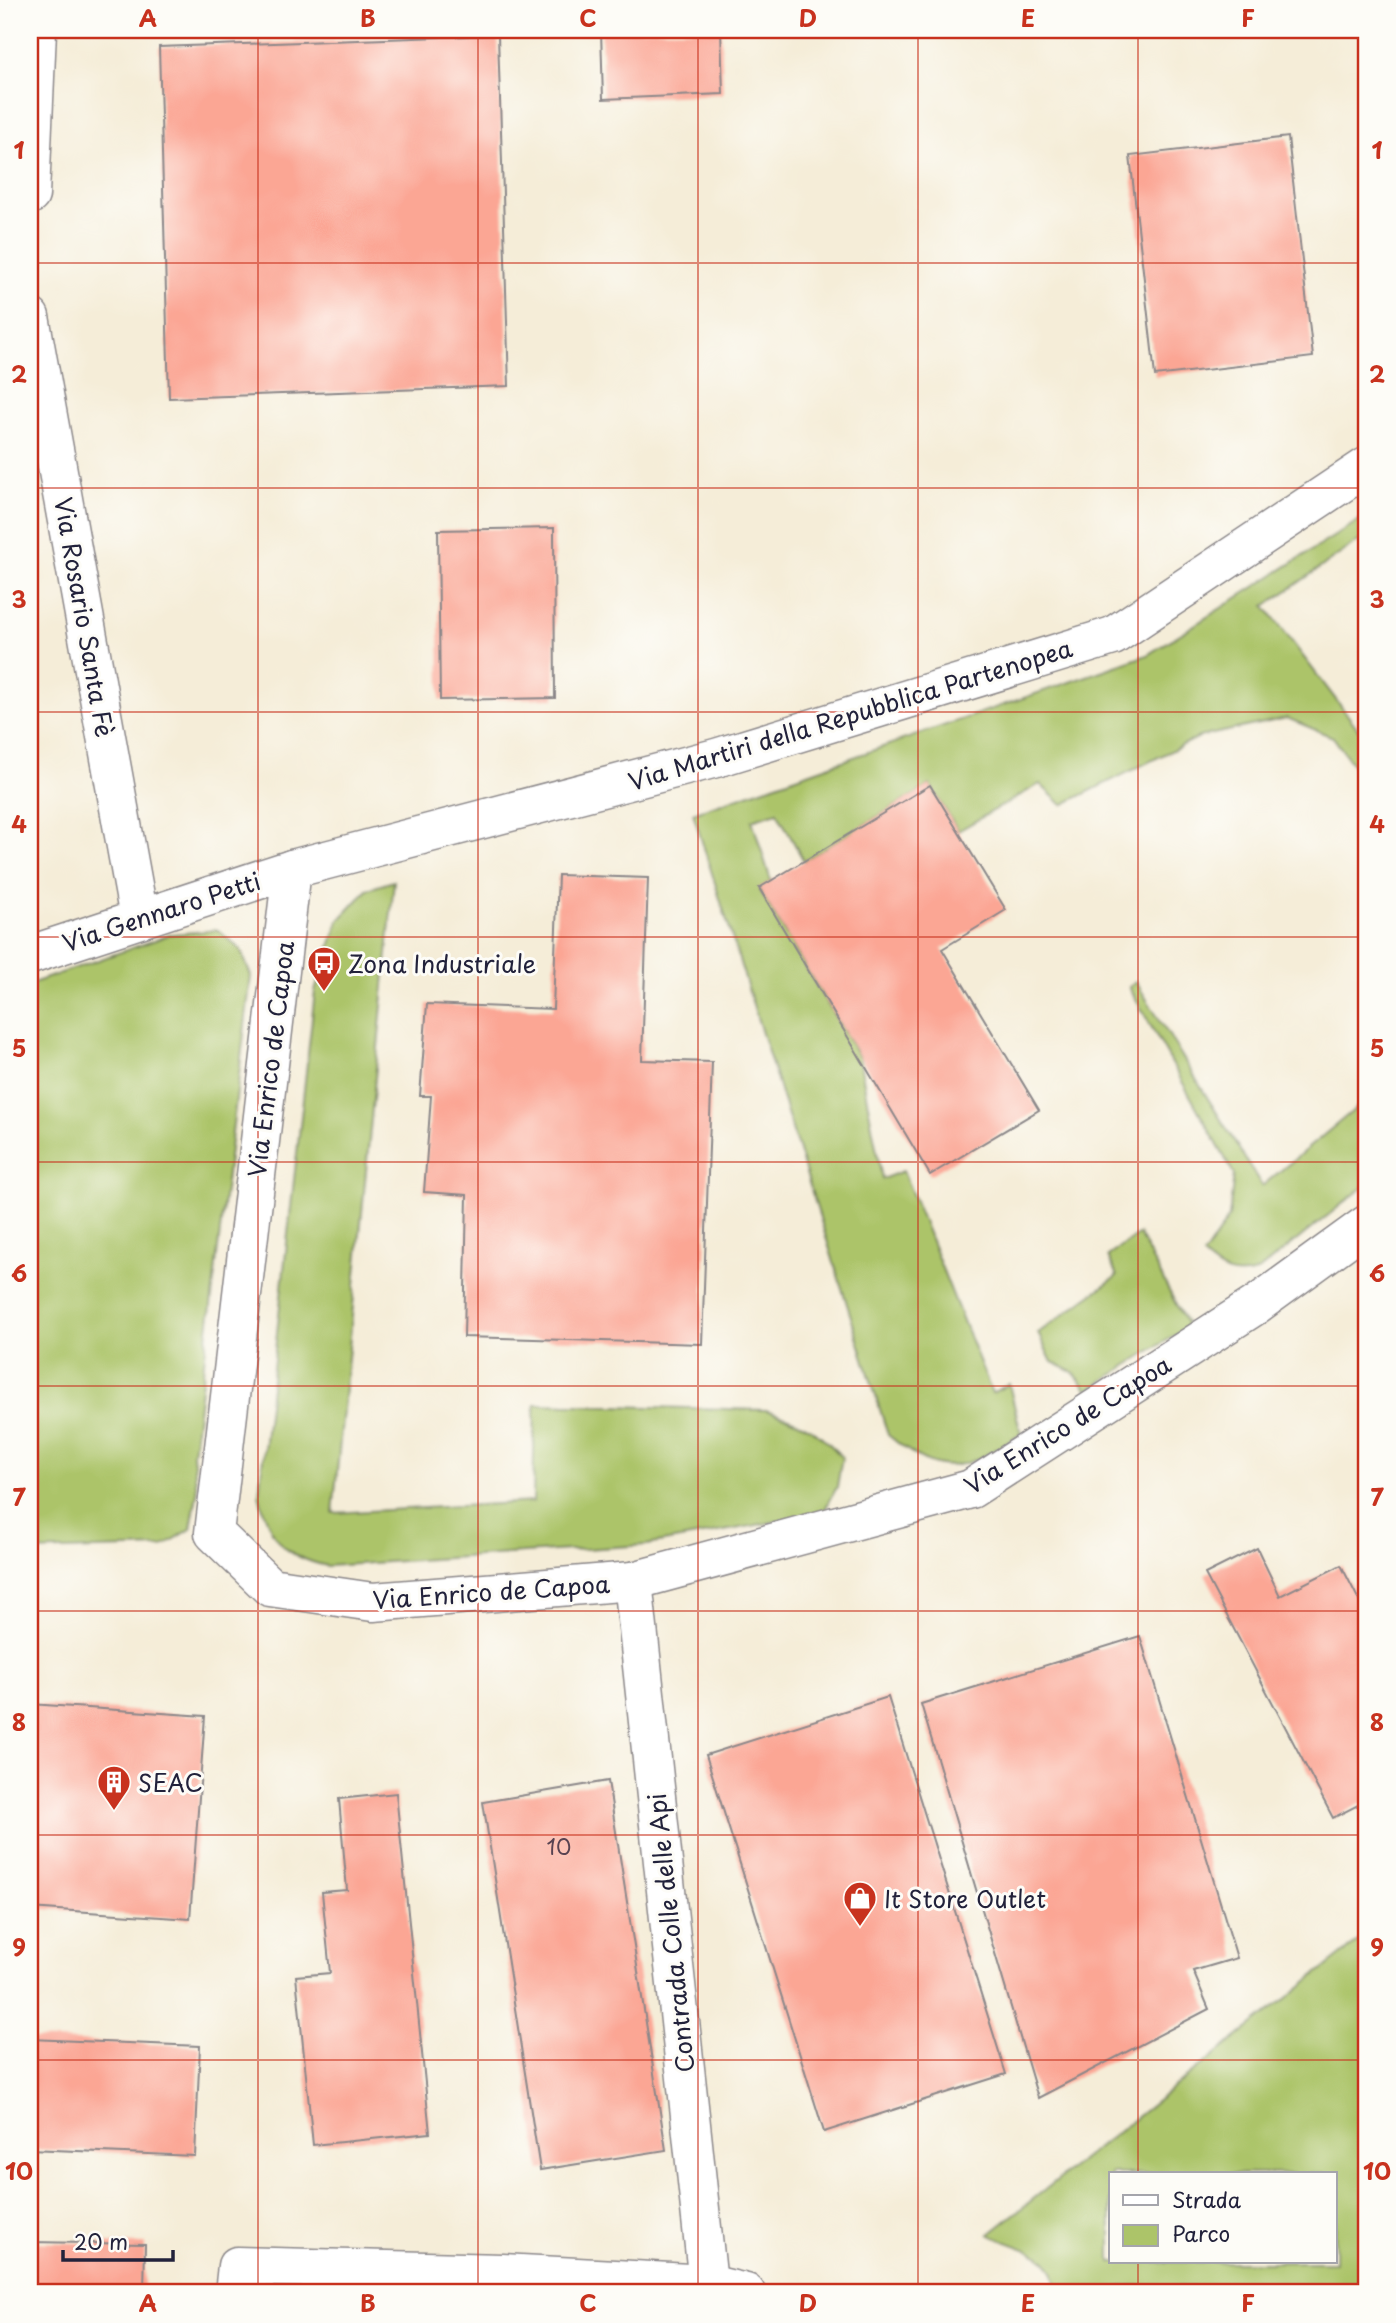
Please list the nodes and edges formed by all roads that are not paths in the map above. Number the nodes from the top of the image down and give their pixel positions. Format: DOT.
graph roads {
  1 [pos="37,30"];
  2 [pos="30,195"];
  3 [pos="30,317"];
  4 [pos="1366,467"];
  5 [pos="292,869"];
  6 [pos="139,918"];
  7 [pos="30,955"];
  8 [pos="1366,1225"];
  9 [pos="633,1581"];
  10 [pos="708,2284"];
  11 [pos="234,2293"];
  12 [pos="746,2293"];
  1 -- 2 [label="street"];
  3 -- 6 [label="street, Via Rosario Santa Fè"];
  4 -- 5 [label="street, Via Martiri della Repubblica Partenopea"];
  5 -- 6 [label="street, Via Gennaro Petti"];
  5 -- 9 [label="street, Via Enrico de Capoa"];
  6 -- 7 [label="street, Via Gennaro Petti"];
  8 -- 9 [label="street, Via Enrico de Capoa"];
  9 -- 10 [label="street, Contrada Colle delle Api"];
  10 -- 11 [label="street"];
  10 -- 12 [label="street"];
}
